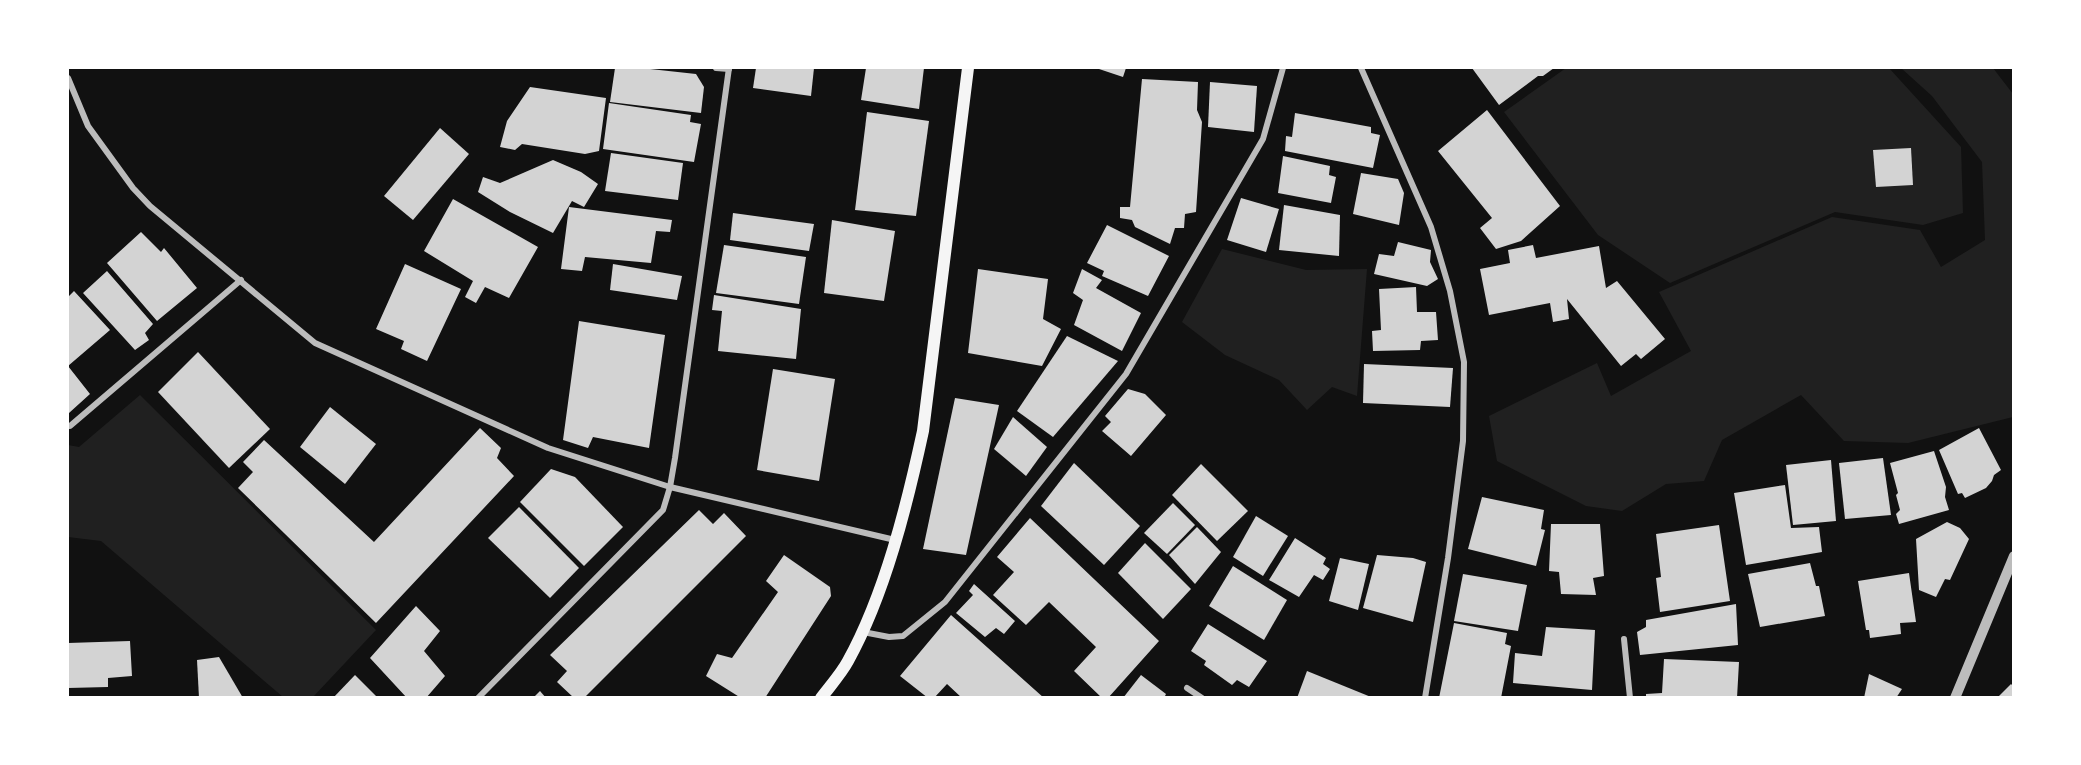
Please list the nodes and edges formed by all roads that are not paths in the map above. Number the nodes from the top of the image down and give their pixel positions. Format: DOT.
graph roads {
  1 [pos="717,68"];
  2 [pos="729,68"];
  3 [pos="968,68"];
  4 [pos="1284,68"];
  5 [pos="1361,68"];
  6 [pos="68,78"];
  7 [pos="241,280"];
  8 [pos="68,426"];
  9 [pos="670,487"];
  10 [pos="895,540"];
  11 [pos="2013,556"];
  12 [pos="2011,569"];
  13 [pos="863,632"];
  14 [pos="1624,639"];
  15 [pos="1187,688"];
  16 [pos="478,698"];
  17 [pos="821,698"];
  18 [pos="1202,698"];
  19 [pos="1425,698"];
  20 [pos="1630,698"];
  21 [pos="1955,698"];
  1 -- 2 [label="street"];
  2 -- 9 [label="street"];
  3 -- 10 [label="main road"];
  4 -- 13 [label="street"];
  5 -- 19 [label="street"];
  6 -- 7 [label="street"];
  7 -- 8 [label="street"];
  7 -- 9 [label="street"];
  9 -- 10 [label="street"];
  9 -- 16 [label="street"];
  10 -- 13 [label="main road"];
  11 -- 12 [label="street"];
  12 -- 21 [label="street"];
  13 -- 17 [label="main road"];
  14 -- 20 [label="street"];
  15 -- 18 [label="street"];
}
